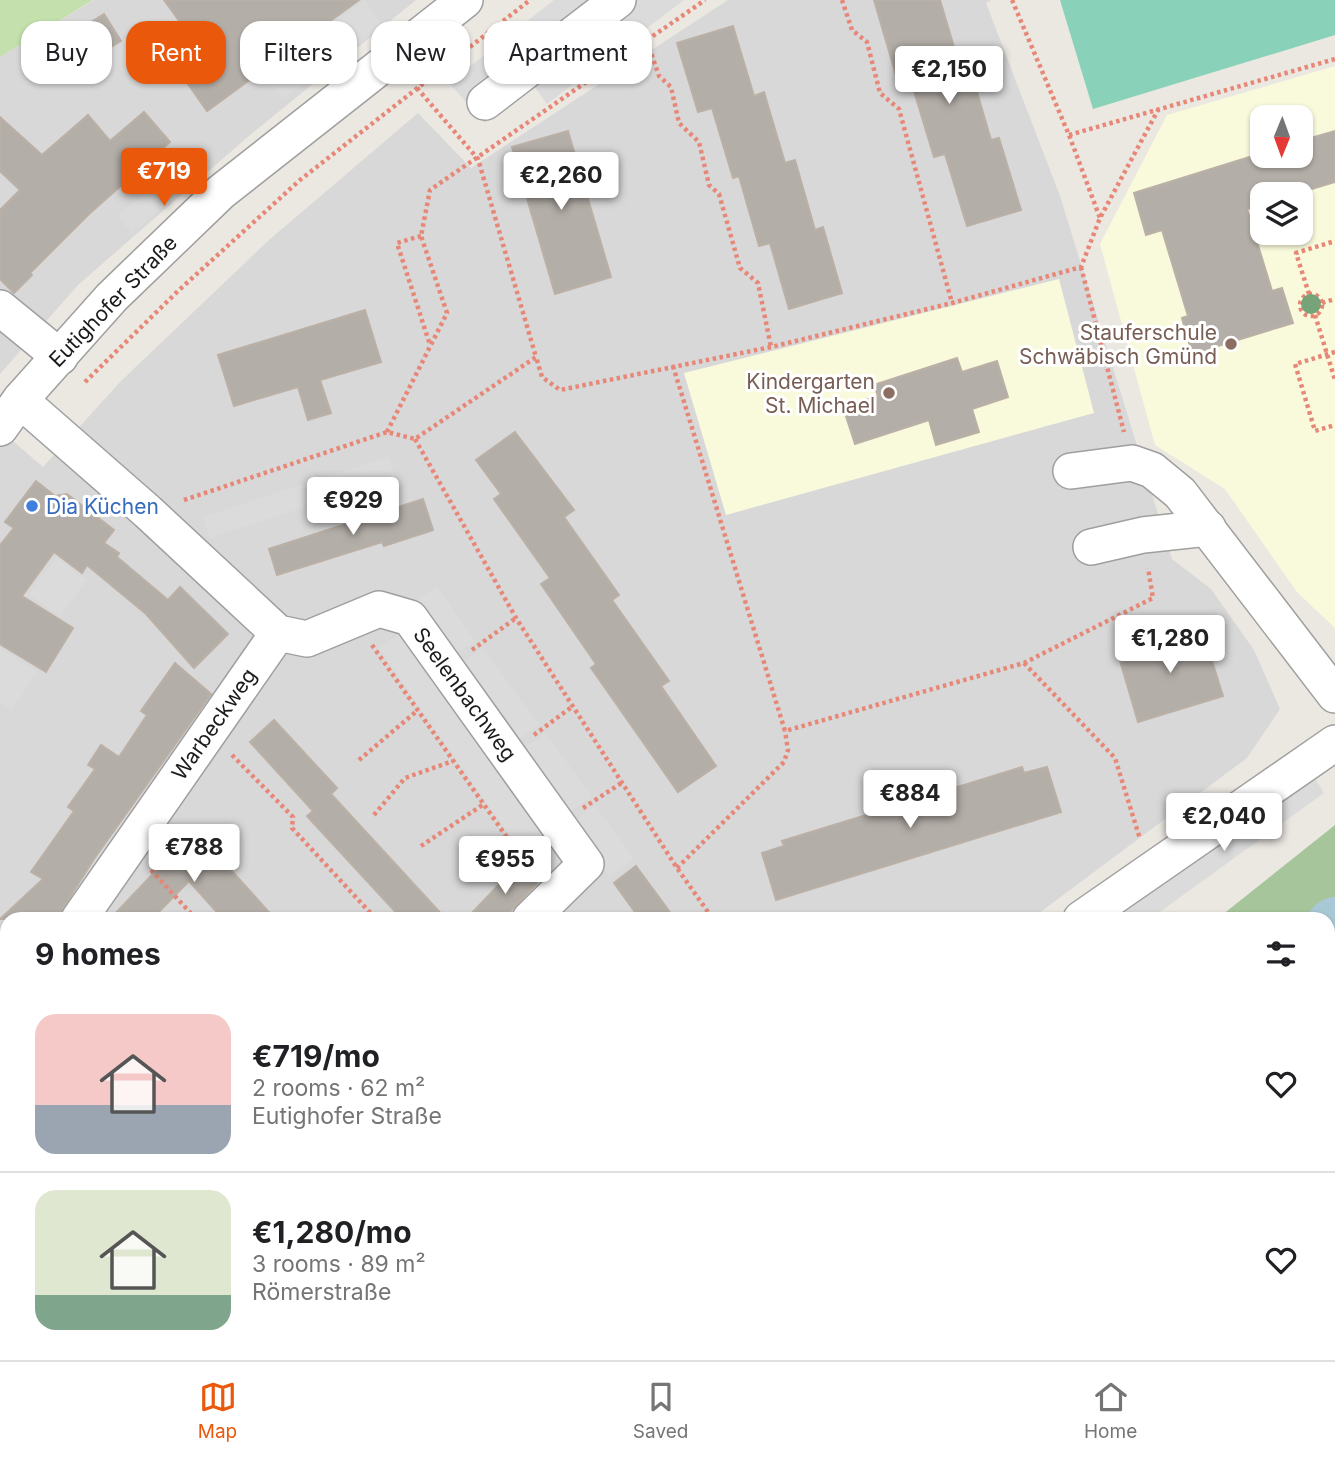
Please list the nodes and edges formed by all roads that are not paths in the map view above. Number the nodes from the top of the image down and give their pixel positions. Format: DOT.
graph roads {
  1 [pos="465,0"];
  2 [pos="618,0"];
  3 [pos="485,102"];
  4 [pos="0,308"];
  5 [pos="60,356"];
  6 [pos="10,414"];
  7 [pos="1071,471"];
  8 [pos="1208,528"];
  9 [pos="1091,547"];
  10 [pos="278,634"];
  11 [pos="1335,695"];
  12 [pos="1335,743"];
  13 [pos="540,909"];
  14 [pos="84,912"];
  15 [pos="1091,912"];
  1 -- 5 [label="street, Eutighofer Straße"];
  2 -- 3 [label="street"];
  4 -- 5 [label="street"];
  5 -- 6 [label="street, Eutighofer Straße"];
  6 -- 10 [label="street"];
  7 -- 8 [label="street"];
  8 -- 9 [label="street"];
  8 -- 11 [label="street"];
  10 -- 13 [label="street, Seelenbachweg"];
  10 -- 14 [label="street, Warbeckweg"];
  12 -- 15 [label="street"];
}
